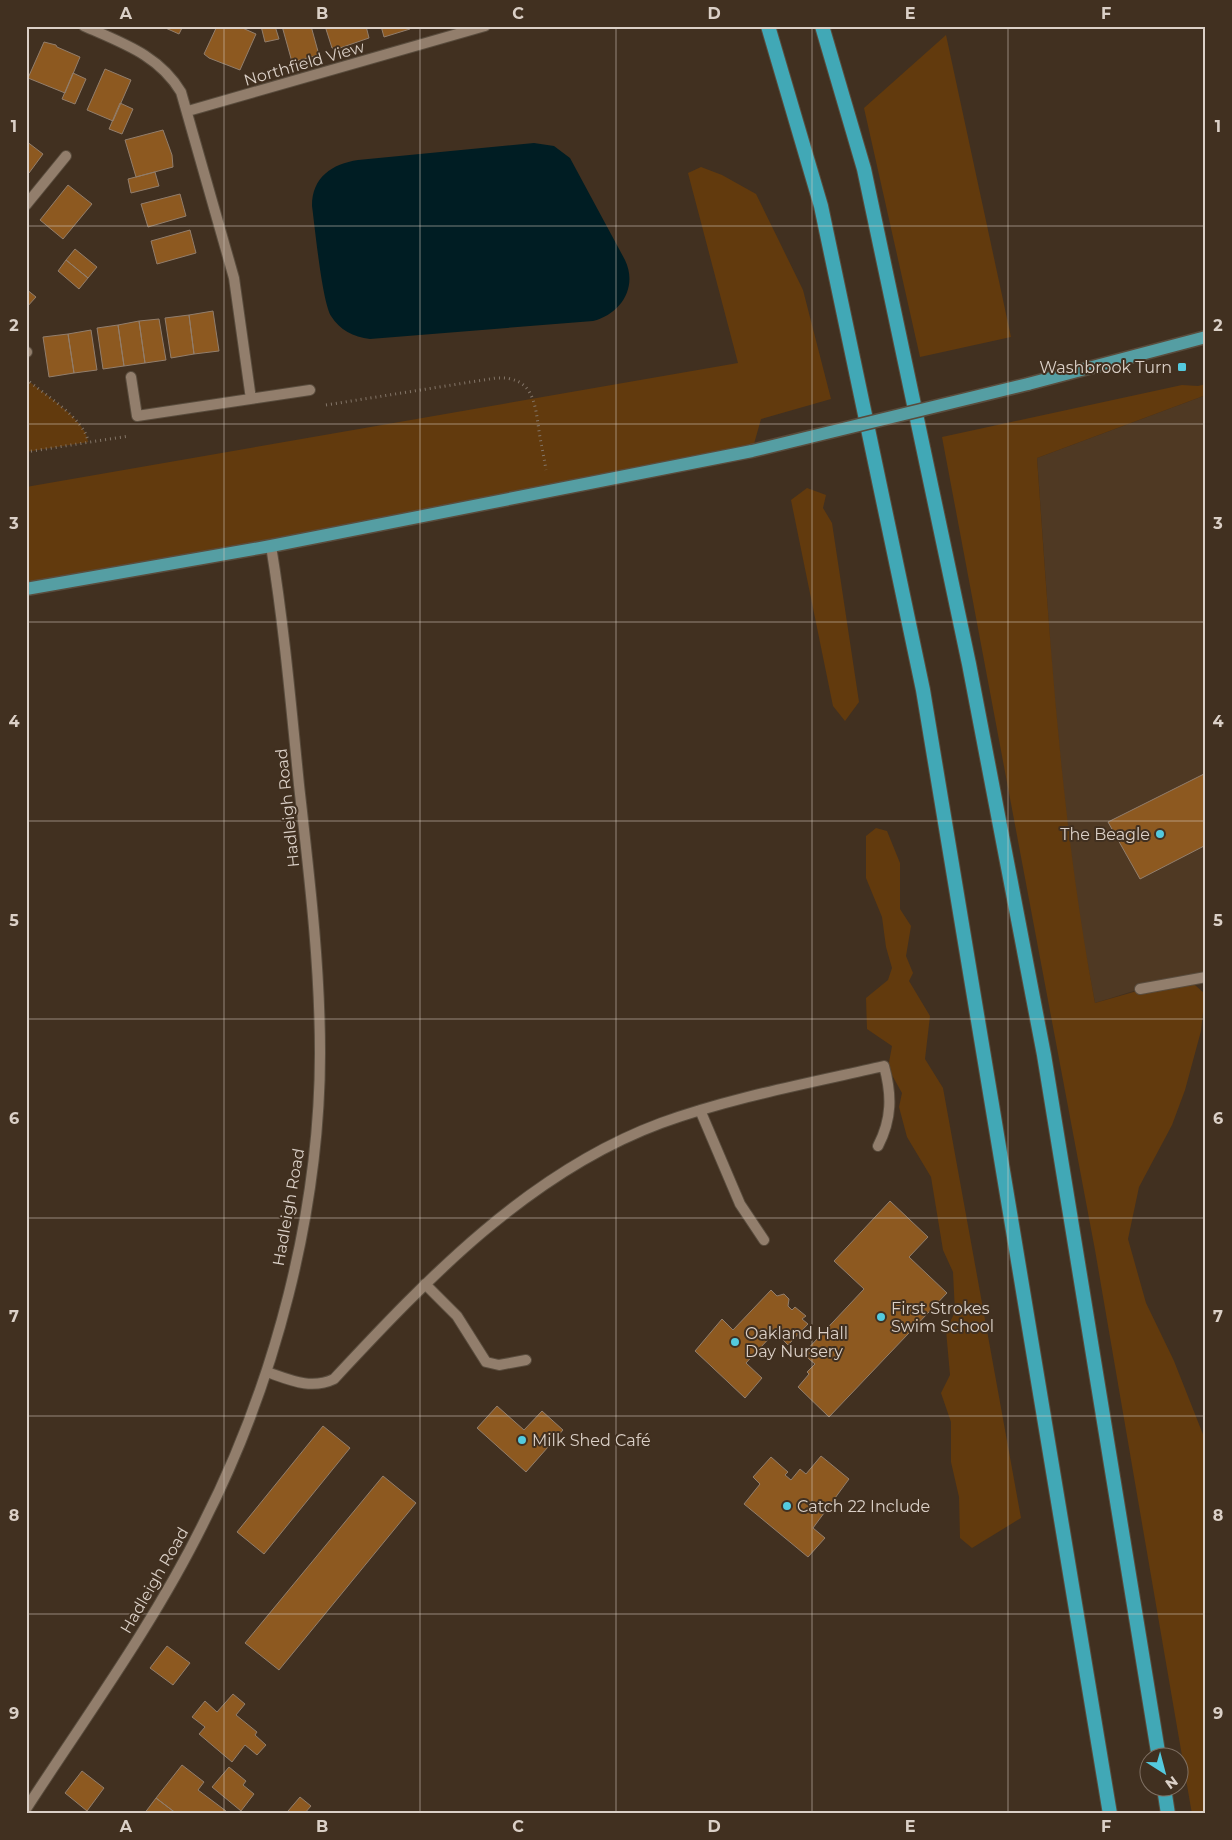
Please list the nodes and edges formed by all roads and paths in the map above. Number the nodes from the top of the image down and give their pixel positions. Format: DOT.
graph roads {
  1 [pos="485,26"];
  2 [pos="768,26"];
  3 [pos="822,26"];
  4 [pos="88,27"];
  5 [pos="188,112"];
  6 [pos="66,156"];
  7 [pos="26,205"];
  8 [pos="1206,337"];
  9 [pos="131,376"];
  10 [pos="26,380"];
  11 [pos="310,390"];
  12 [pos="251,399"];
  13 [pos="316,406"];
  14 [pos="88,442"];
  15 [pos="550,490"];
  16 [pos="272,546"];
  17 [pos="26,589"];
  18 [pos="1206,977"];
  19 [pos="1140,989"];
  20 [pos="700,1110"];
  21 [pos="878,1146"];
  22 [pos="764,1240"];
  23 [pos="425,1284"];
  24 [pos="526,1360"];
  25 [pos="266,1372"];
  26 [pos="1157,1748"];
  27 [pos="1166,1798"];
  28 [pos="26,1809"];
  29 [pos="1110,1814"];
  30 [pos="1168,1814"];
  1 -- 5 [label="street, Northfield View"];
  2 -- 29 [label="highway"];
  3 -- 26 [label="highway"];
  4 -- 5 [label="street"];
  5 -- 12 [label="street"];
  6 -- 7 [label="street"];
  8 -- 15 [label="main road, bridge"];
  9 -- 12 [label="street"];
  10 -- 14 [label="path"];
  11 -- 12 [label="street"];
  13 -- 15 [label="path"];
  15 -- 16 [label="main road"];
  16 -- 17 [label="main road"];
  16 -- 25 [label="street, Hadleigh Road"];
  18 -- 19 [label="street"];
  20 -- 21 [label="street"];
  20 -- 22 [label="street"];
  20 -- 23 [label="street"];
  23 -- 24 [label="street"];
  23 -- 25 [label="street"];
  25 -- 28 [label="street, Hadleigh Road"];
  27 -- 30 [label="highway"];
}
